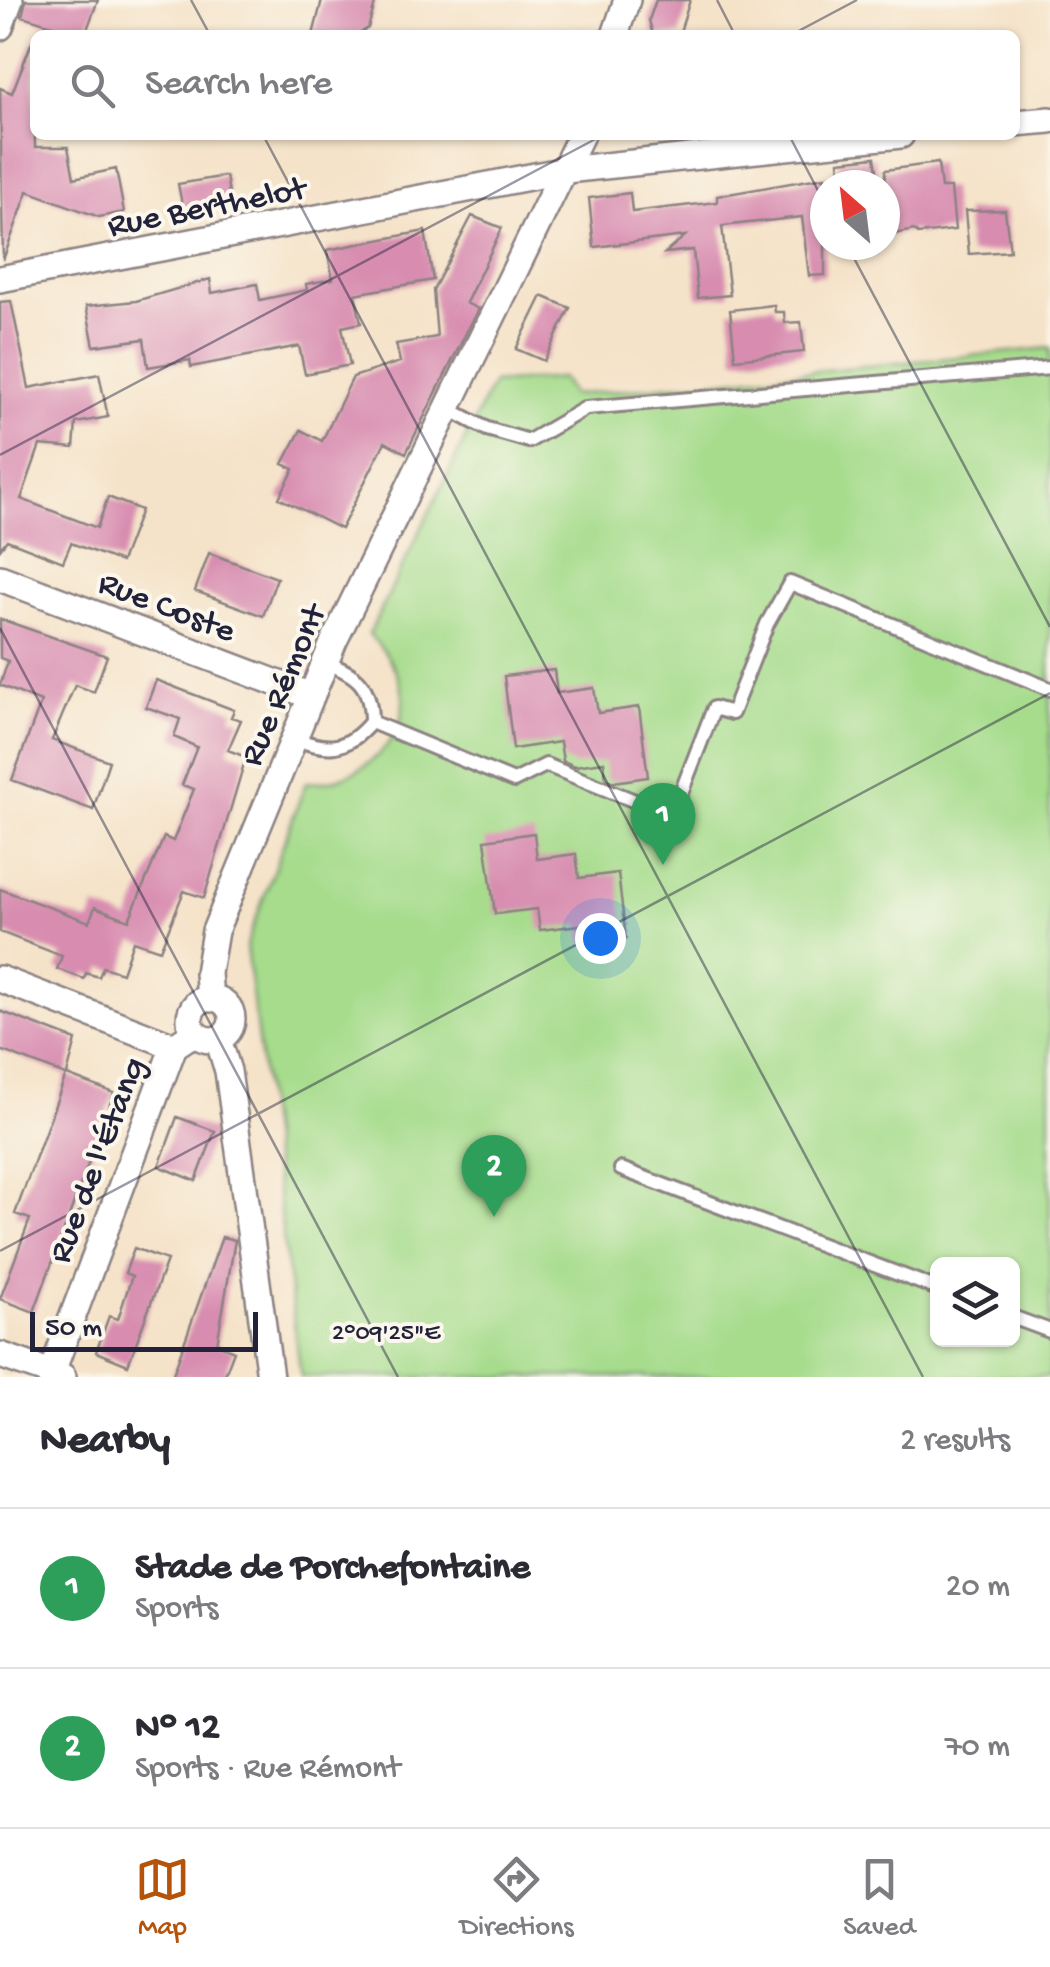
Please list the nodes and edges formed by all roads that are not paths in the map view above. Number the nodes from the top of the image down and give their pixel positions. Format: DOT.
graph roads {
  1 [pos="10,0"];
  2 [pos="627,0"];
  3 [pos="0,27"];
  4 [pos="617,30"];
  5 [pos="1050,120"];
  6 [pos="1020,123"];
  7 [pos="579,140"];
  8 [pos="854,140"];
  9 [pos="566,170"];
  10 [pos="0,279"];
  11 [pos="1050,368"];
  12 [pos="448,408"];
  13 [pos="0,578"];
  14 [pos="325,662"];
  15 [pos="1050,689"];
  16 [pos="311,696"];
  17 [pos="371,722"];
  18 [pos="292,738"];
  19 [pos="0,979"];
  20 [pos="195,1039"];
  21 [pos="621,1169"];
  22 [pos="930,1285"];
  23 [pos="1020,1320"];
  24 [pos="1050,1331"];
  25 [pos="0,1356"];
  26 [pos="54,1376"];
  27 [pos="270,1377"];
  1 -- 3 [label="street"];
  2 -- 4 [label="street"];
  5 -- 6 [label="street"];
  7 -- 9 [label="street, Rue Rémont"];
  8 -- 9 [label="street, Rue Berthelot"];
  9 -- 10 [label="street, Rue Berthelot"];
  9 -- 12 [label="street, Rue Rémont"];
  11 -- 12 [label="lane"];
  12 -- 14 [label="street, Rue Rémont"];
  13 -- 16 [label="street, Rue Coste"];
  14 -- 16 [label="street, Rue Rémont"];
  14 -- 17 [label="lane"];
  15 -- 17 [label="lane"];
  16 -- 18 [label="street, Rue Rémont"];
  17 -- 18 [label="lane"];
  18 -- 20 [label="street, Rue Rémont"];
  19 -- 20 [label="street"];
  20 -- 26 [label="street, Rue de l'Étang"];
  20 -- 27 [label="street, Rue Rémont"];
  21 -- 22 [label="lane"];
  23 -- 24 [label="lane"];
  25 -- 26 [label="street"];
}
